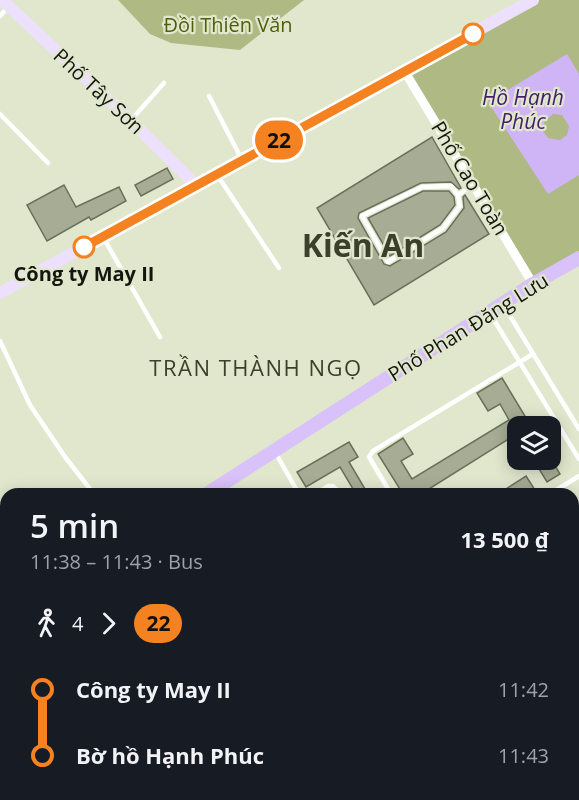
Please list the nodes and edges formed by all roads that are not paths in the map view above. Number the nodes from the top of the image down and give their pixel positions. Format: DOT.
graph roads {
  1 [pos="527,1"];
  2 [pos="3,8"];
  3 [pos="405,72"];
  4 [pos="164,82"];
  5 [pos="209,96"];
  6 [pos="0,114"];
  7 [pos="131,120"];
  8 [pos="242,160"];
  9 [pos="48,163"];
  10 [pos="216,174"];
  11 [pos="474,184"];
  12 [pos="196,185"];
  13 [pos="458,195"];
  14 [pos="103,236"];
  15 [pos="579,258"];
  16 [pos="279,268"];
  17 [pos="533,284"];
  18 [pos="0,293"];
  19 [pos="503,304"];
  20 [pos="489,312"];
  21 [pos="160,337"];
  22 [pos="0,340"];
  23 [pos="533,354"];
  24 [pos="518,362"];
  25 [pos="579,429"];
  26 [pos="274,450"];
  27 [pos="579,459"];
  28 [pos="579,476"];
  29 [pos="89,488"];
  30 [pos="217,488"];
  31 [pos="296,488"];
  32 [pos="387,488"];
  33 [pos="560,488"];
  1 -- 3 [label="main road"];
  2 -- 7 [label="main road, Phố Tây Sơn"];
  3 -- 8 [label="main road"];
  3 -- 11 [label="street, Phố Cao Toàn"];
  4 -- 7 [label="lane"];
  5 -- 8 [label="lane"];
  6 -- 9 [label="lane"];
  7 -- 12 [label="main road, Phố Tây Sơn"];
  8 -- 10 [label="main road"];
  10 -- 12 [label="main road"];
  10 -- 16 [label="lane"];
  11 -- 13 [label="lane"];
  11 -- 17 [label="street, Phố Cao Toàn"];
  12 -- 14 [label="main road"];
  13 -- 13 [label="lane"];
  14 -- 18 [label="main road"];
  14 -- 21 [label="lane"];
  15 -- 17 [label="main road, Phố Phan Đăng Lưu"];
  17 -- 19 [label="main road, Phố Phan Đăng Lưu"];
  19 -- 20 [label="main road, Phố Phan Đăng Lưu"];
  19 -- 23 [label="lane"];
  20 -- 24 [label="lane"];
  20 -- 26 [label="main road, Phố Phan Đăng Lưu"];
  22 -- 29 [label="lane"];
  23 -- 24 [label="lane"];
  23 -- 25 [label="lane"];
  24 -- 27 [label="lane"];
  24 -- 32 [label="lane"];
  26 -- 30 [label="main road, Phố Phan Đăng Lưu"];
  26 -- 31 [label="lane"];
  28 -- 33 [label="lane"];
}
